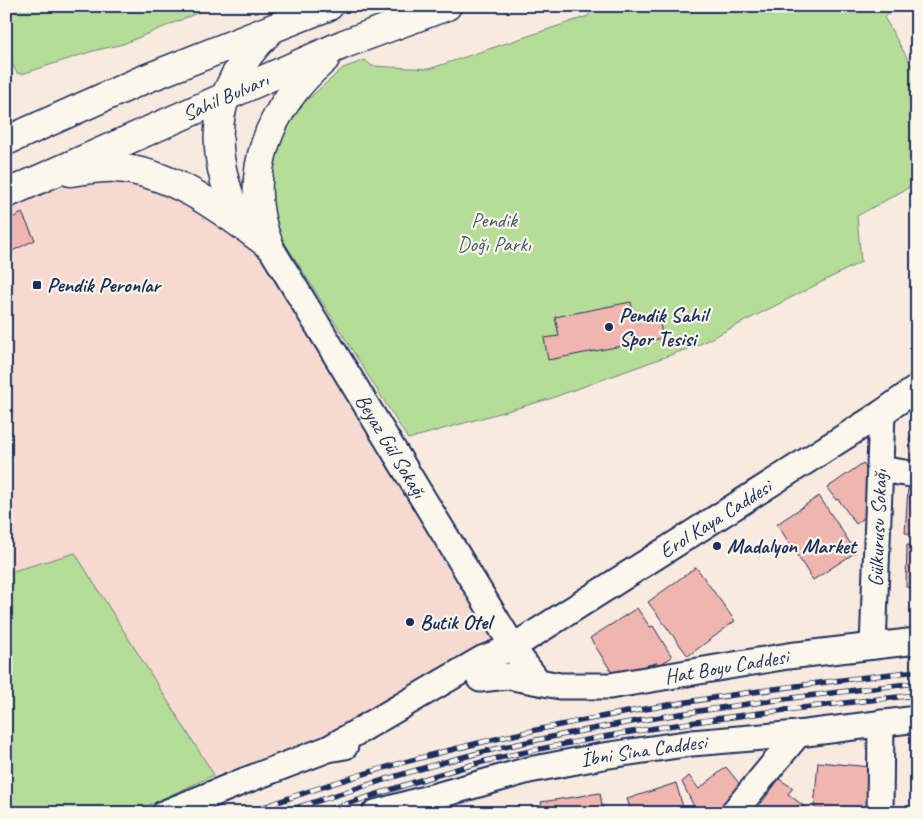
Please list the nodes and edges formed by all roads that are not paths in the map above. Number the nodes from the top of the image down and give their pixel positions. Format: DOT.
graph roads {
  1 [pos="329,6"];
  2 [pos="447,6"];
  3 [pos="274,27"];
  4 [pos="344,44"];
  5 [pos="224,96"];
  6 [pos="6,141"];
  7 [pos="49,173"];
  8 [pos="6,194"];
  9 [pos="243,226"];
  10 [pos="269,244"];
  11 [pos="917,388"];
  12 [pos="882,413"];
  13 [pos="880,469"];
  14 [pos="917,475"];
  15 [pos="917,641"];
  16 [pos="873,646"];
  17 [pos="513,647"];
  18 [pos="480,679"];
  19 [pos="537,680"];
  20 [pos="917,718"];
  21 [pos="880,723"];
  22 [pos="798,734"];
  23 [pos="328,750"];
  24 [pos="426,806"];
  25 [pos="165,813"];
  26 [pos="375,813"];
  27 [pos="732,813"];
  28 [pos="880,813"];
  1 -- 3 [label="highway, Sahil Bulvarı"];
  2 -- 4 [label="highway, Sahil Bulvarı"];
  3 -- 5 [label="highway"];
  3 -- 6 [label="highway, Sahil Bulvarı"];
  4 -- 5 [label="highway, Sahil Bulvarı"];
  4 -- 10 [label="highway"];
  5 -- 7 [label="highway, Sahil Bulvarı"];
  5 -- 9 [label="highway"];
  7 -- 8 [label="highway, Sahil Bulvarı"];
  7 -- 9 [label="highway"];
  9 -- 10 [label="highway"];
  10 -- 17 [label="street, Beyaz Gül Sokağı"];
  11 -- 12 [label="street, Erol Kaya Caddesi"];
  12 -- 13 [label="street, Gülkurusu Sokağı"];
  12 -- 17 [label="street, Erol Kaya Caddesi"];
  13 -- 14 [label="street"];
  13 -- 16 [label="street, Gülkurusu Sokağı"];
  15 -- 16 [label="street, Hat Boyu Caddesi"];
  16 -- 19 [label="street, Hat Boyu Caddesi"];
  17 -- 18 [label="street, Erol Kaya Caddesi"];
  17 -- 19 [label="street, Beyaz Gül Sokağı"];
  17 -- 23 [label="street, Erol Kaya Caddesi"];
  18 -- 19 [label="street, Hat Boyu Caddesi"];
  18 -- 23 [label="street, Erol Kaya Caddesi"];
  20 -- 21 [label="street, İbni Sina Caddesi"];
  21 -- 22 [label="street, İbni Sina Caddesi"];
  21 -- 28 [label="street"];
  22 -- 24 [label="street, İbni Sina Caddesi"];
  22 -- 27 [label="street"];
  23 -- 25 [label="street, Erol Kaya Caddesi"];
  24 -- 26 [label="street, İbni Sina Caddesi"];
}
